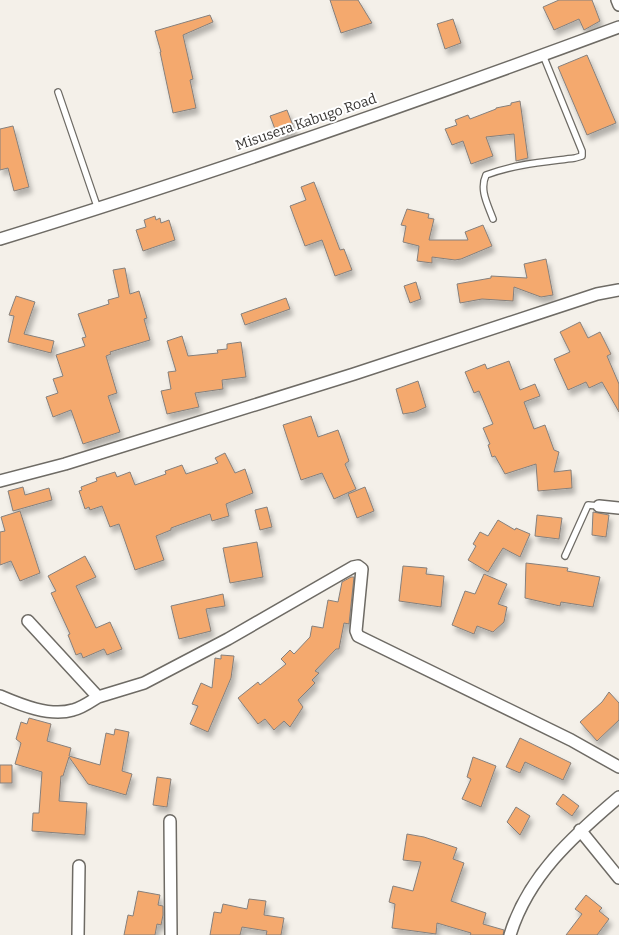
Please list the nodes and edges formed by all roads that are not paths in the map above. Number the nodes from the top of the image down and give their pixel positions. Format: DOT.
graph roads {
  1 [pos="616,0"];
  2 [pos="619,5"];
  3 [pos="619,27"];
  4 [pos="543,55"];
  5 [pos="58,92"];
  6 [pos="98,209"];
  7 [pos="493,219"];
  8 [pos="0,239"];
  9 [pos="619,290"];
  10 [pos="0,481"];
  11 [pos="599,506"];
  12 [pos="619,508"];
  13 [pos="565,556"];
  14 [pos="28,621"];
  15 [pos="0,696"];
  16 [pos="98,697"];
  17 [pos="619,767"];
  18 [pos="619,797"];
  19 [pos="170,821"];
  20 [pos="580,830"];
  21 [pos="79,866"];
  22 [pos="619,878"];
  23 [pos="78,935"];
  24 [pos="171,935"];
  25 [pos="510,935"];
  1 -- 2 [label="street"];
  3 -- 4 [label="street, Misusera Kabugo Road"];
  4 -- 6 [label="street, Misusera Kabugo Road"];
  4 -- 7 [label="lane"];
  5 -- 6 [label="lane"];
  6 -- 8 [label="street, Misusera Kabugo Road"];
  9 -- 10 [label="street"];
  11 -- 12 [label="street"];
  11 -- 13 [label="lane"];
  14 -- 16 [label="street"];
  15 -- 16 [label="street"];
  16 -- 17 [label="street"];
  18 -- 20 [label="street"];
  19 -- 24 [label="street"];
  20 -- 22 [label="street"];
  20 -- 25 [label="street"];
  21 -- 23 [label="street"];
}
